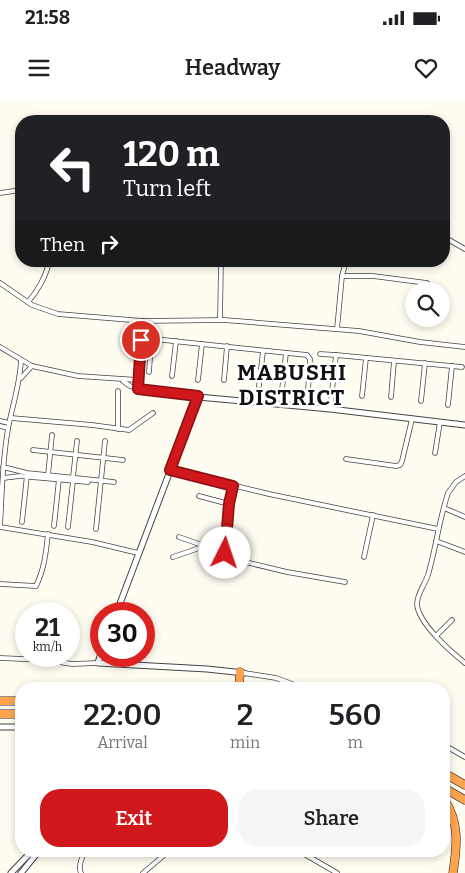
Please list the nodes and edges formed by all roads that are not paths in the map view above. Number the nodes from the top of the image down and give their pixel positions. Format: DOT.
graph roads {
  1 [pos="15,191"];
  2 [pos="0,192"];
  3 [pos="450,240"];
  4 [pos="465,249"];
  5 [pos="48,267"];
  6 [pos="221,267"];
  7 [pos="344,267"];
  8 [pos="342,276"];
  9 [pos="419,282"];
  10 [pos="0,283"];
  11 [pos="28,302"];
  12 [pos="220,320"];
  13 [pos="143,321"];
  14 [pos="337,329"];
  15 [pos="176,341"];
  16 [pos="202,344"];
  17 [pos="227,346"];
  18 [pos="0,347"];
  19 [pos="465,347"];
  20 [pos="263,350"];
  21 [pos="286,352"];
  22 [pos="320,354"];
  23 [pos="336,355"];
  24 [pos="366,358"];
  25 [pos="21,360"];
  26 [pos="394,361"];
  27 [pos="425,363"];
  28 [pos="32,366"];
  29 [pos="452,366"];
  30 [pos="462,367"];
  31 [pos="149,372"];
  32 [pos="172,376"];
  33 [pos="21,378"];
  34 [pos="122,380"];
  35 [pos="138,380"];
  36 [pos="198,380"];
  37 [pos="224,380"];
  38 [pos="259,386"];
  39 [pos="138,389"];
  40 [pos="282,390"];
  41 [pos="118,391"];
  42 [pos="198,396"];
  43 [pos="362,396"];
  44 [pos="391,397"];
  45 [pos="421,401"];
  46 [pos="448,405"];
  47 [pos="306,407"];
  48 [pos="330,409"];
  49 [pos="153,413"];
  50 [pos="11,418"];
  51 [pos="412,419"];
  52 [pos="0,422"];
  53 [pos="440,422"];
  54 [pos="465,425"];
  55 [pos="0,426"];
  56 [pos="9,426"];
  57 [pos="118,429"];
  58 [pos="52,435"];
  59 [pos="106,441"];
  60 [pos="77,442"];
  61 [pos="33,450"];
  62 [pos="50,452"];
  63 [pos="435,453"];
  64 [pos="76,455"];
  65 [pos="104,458"];
  66 [pos="346,458"];
  67 [pos="123,460"];
  68 [pos="3,467"];
  69 [pos="170,470"];
  70 [pos="27,475"];
  71 [pos="48,475"];
  72 [pos="465,476"];
  73 [pos="3,478"];
  74 [pos="73,479"];
  75 [pos="59,480"];
  76 [pos="102,482"];
  77 [pos="114,482"];
  78 [pos="233,486"];
  79 [pos="199,496"];
  80 [pos="229,504"];
  81 [pos="444,508"];
  82 [pos="372,515"];
  83 [pos="465,517"];
  84 [pos="22,522"];
  85 [pos="54,526"];
  86 [pos="68,527"];
  87 [pos="96,529"];
  88 [pos="438,529"];
  89 [pos="48,534"];
  90 [pos="179,537"];
  91 [pos="436,541"];
  92 [pos="205,546"];
  93 [pos="465,552"];
  94 [pos="138,553"];
  95 [pos="225,553"];
  96 [pos="173,557"];
  97 [pos="364,557"];
  98 [pos="345,582"];
  99 [pos="0,584"];
  100 [pos="120,602"];
  101 [pos="452,620"];
  102 [pos="436,636"];
  103 [pos="0,658"];
  104 [pos="90,663"];
  105 [pos="465,663"];
  106 [pos="155,666"];
  107 [pos="242,672"];
  108 [pos="241,682"];
  109 [pos="287,682"];
  110 [pos="0,701"];
  111 [pos="15,702"];
  112 [pos="0,714"];
  113 [pos="15,714"];
  114 [pos="0,727"];
  115 [pos="15,727"];
  116 [pos="450,748"];
  117 [pos="465,757"];
  118 [pos="450,776"];
  119 [pos="465,785"];
  120 [pos="450,791"];
  121 [pos="465,800"];
  122 [pos="450,810"];
  123 [pos="26,857"];
  124 [pos="35,857"];
  125 [pos="82,857"];
  126 [pos="162,857"];
  127 [pos="309,857"];
  128 [pos="150,868"];
  129 [pos="22,872"];
  130 [pos="11,873"];
  131 [pos="81,873"];
  132 [pos="144,873"];
  133 [pos="150,873"];
  134 [pos="336,873"];
  135 [pos="453,873"];
  1 -- 2 [label="street"];
  3 -- 4 [label="street"];
  5 -- 11 [label="street"];
  6 -- 12 [label="street"];
  7 -- 8 [label="street"];
  8 -- 9 [label="street"];
  8 -- 14 [label="street"];
  10 -- 11 [label="street"];
  11 -- 13 [label="street"];
  12 -- 13 [label="street"];
  12 -- 14 [label="street"];
  13 -- 35 [label="street"];
  14 -- 19 [label="street"];
  15 -- 16 [label="street"];
  15 -- 31 [label="street"];
  15 -- 32 [label="street"];
  16 -- 17 [label="street"];
  16 -- 36 [label="street"];
  17 -- 20 [label="street"];
  17 -- 37 [label="street"];
  18 -- 25 [label="street"];
  20 -- 21 [label="street"];
  20 -- 38 [label="street"];
  21 -- 40 [label="street"];
  21 -- 47 [label="street"];
  22 -- 23 [label="street"];
  23 -- 24 [label="street"];
  23 -- 48 [label="street"];
  24 -- 26 [label="street"];
  24 -- 43 [label="street"];
  25 -- 28 [label="street"];
  25 -- 33 [label="street"];
  26 -- 27 [label="street"];
  26 -- 44 [label="street"];
  27 -- 29 [label="street"];
  27 -- 45 [label="street"];
  28 -- 33 [label="street"];
  28 -- 34 [label="street"];
  29 -- 30 [label="street"];
  29 -- 46 [label="street"];
  33 -- 50 [label="street"];
  34 -- 35 [label="street"];
  34 -- 39 [label="street"];
  35 -- 39 [label="street"];
  39 -- 42 [label="street"];
  41 -- 57 [label="street"];
  42 -- 47 [label="street"];
  42 -- 69 [label="street"];
  47 -- 48 [label="street"];
  48 -- 51 [label="street"];
  49 -- 57 [label="street"];
  50 -- 56 [label="street"];
  50 -- 57 [label="street"];
  51 -- 53 [label="street"];
  51 -- 66 [label="street"];
  52 -- 56 [label="street"];
  53 -- 54 [label="street"];
  53 -- 63 [label="street"];
  55 -- 56 [label="street"];
  56 -- 68 [label="street"];
  58 -- 62 [label="street"];
  59 -- 65 [label="street"];
  60 -- 64 [label="street"];
  61 -- 62 [label="street"];
  62 -- 64 [label="street"];
  62 -- 71 [label="street"];
  64 -- 65 [label="street"];
  64 -- 74 [label="street"];
  65 -- 67 [label="street"];
  65 -- 76 [label="street"];
  68 -- 70 [label="street"];
  68 -- 73 [label="street"];
  69 -- 78 [label="street"];
  69 -- 94 [label="street"];
  70 -- 71 [label="street"];
  70 -- 73 [label="street"];
  70 -- 75 [label="street"];
  70 -- 84 [label="street"];
  71 -- 74 [label="street"];
  72 -- 81 [label="street"];
  73 -- 89 [label="street"];
  74 -- 75 [label="street"];
  74 -- 76 [label="street"];
  74 -- 86 [label="street"];
  75 -- 85 [label="street"];
  76 -- 77 [label="street"];
  76 -- 87 [label="street"];
  78 -- 80 [label="street"];
  78 -- 82 [label="street"];
  79 -- 80 [label="street"];
  80 -- 95 [label="street"];
  81 -- 83 [label="street"];
  81 -- 88 [label="street"];
  82 -- 88 [label="street"];
  82 -- 97 [label="street"];
  88 -- 91 [label="street"];
  89 -- 94 [label="street"];
  89 -- 99 [label="street"];
  90 -- 92 [label="street"];
  91 -- 93 [label="street"];
  91 -- 102 [label="street"];
  92 -- 95 [label="street"];
  92 -- 96 [label="street"];
  94 -- 100 [label="street"];
  95 -- 98 [label="street"];
  101 -- 102 [label="street"];
  102 -- 105 [label="street"];
  103 -- 104 [label="street"];
  106 -- 107 [label="street"];
  107 -- 108 [label="highway"];
  107 -- 109 [label="street"];
  110 -- 111 [label="highway"];
  112 -- 113 [label="highway"];
  114 -- 115 [label="street"];
  116 -- 117 [label="street"];
  118 -- 119 [label="highway"];
  120 -- 121 [label="highway"];
  122 -- 135 [label="highway"];
  123 -- 130 [label="street"];
  124 -- 129 [label="street"];
  125 -- 131 [label="street"];
  126 -- 128 [label="street"];
  127 -- 134 [label="street"];
  128 -- 132 [label="street"];
  128 -- 133 [label="street"];
}
